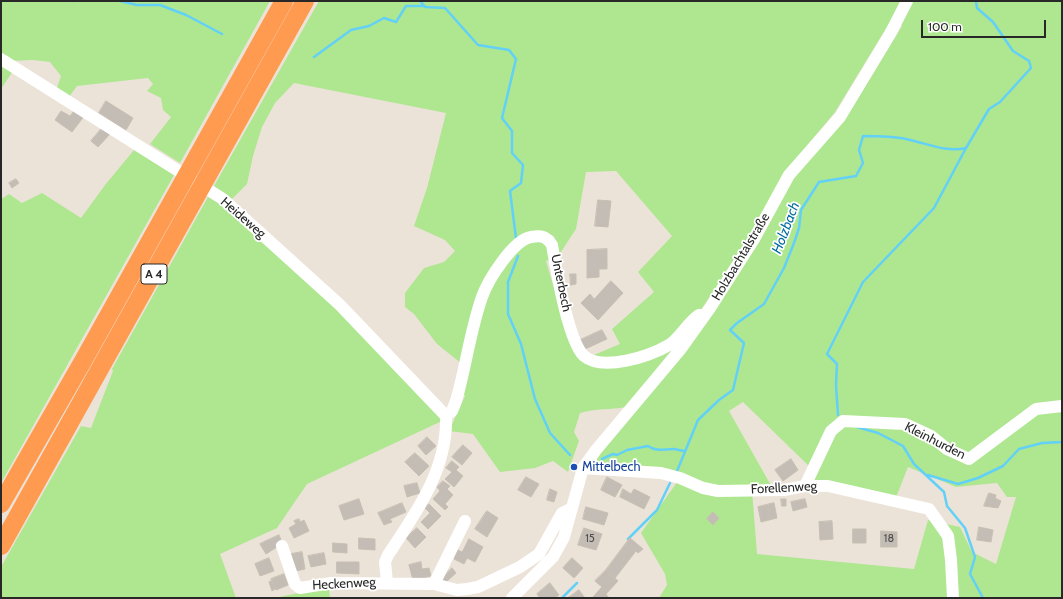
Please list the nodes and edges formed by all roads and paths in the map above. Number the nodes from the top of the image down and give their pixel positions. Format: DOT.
graph roads {
  1 [pos="284,1"];
  2 [pos="305,1"];
  3 [pos="907,1"];
  4 [pos="1,59"];
  5 [pos="710,308"];
  6 [pos="1062,406"];
  7 [pos="446,419"];
  8 [pos="583,468"];
  9 [pos="805,486"];
  10 [pos="1,504"];
  11 [pos="572,508"];
  12 [pos="465,521"];
  13 [pos="1,546"];
  14 [pos="282,546"];
  15 [pos="387,582"];
  16 [pos="434,584"];
  17 [pos="512,598"];
  18 [pos="953,598"];
  1 -- 10 [label="highway, A 4"];
  2 -- 13 [label="highway, A 4"];
  3 -- 5 [label="street, Holzbachtalstraße"];
  4 -- 7 [label="street, Heideweg"];
  5 -- 7 [label="street, Unterbech"];
  5 -- 8 [label="street, Holzbachtalstraße"];
  6 -- 9 [label="street, Kleinhurden"];
  7 -- 15 [label="street"];
  8 -- 9 [label="street, Forellenweg"];
  8 -- 11 [label="street, Holzbachtalstraße"];
  9 -- 18 [label="street, Forellenweg"];
  11 -- 16 [label="street"];
  11 -- 17 [label="street, Holzbachtalstraße"];
  12 -- 16 [label="street"];
  14 -- 15 [label="street, Heckenweg"];
  15 -- 16 [label="street"];
}
